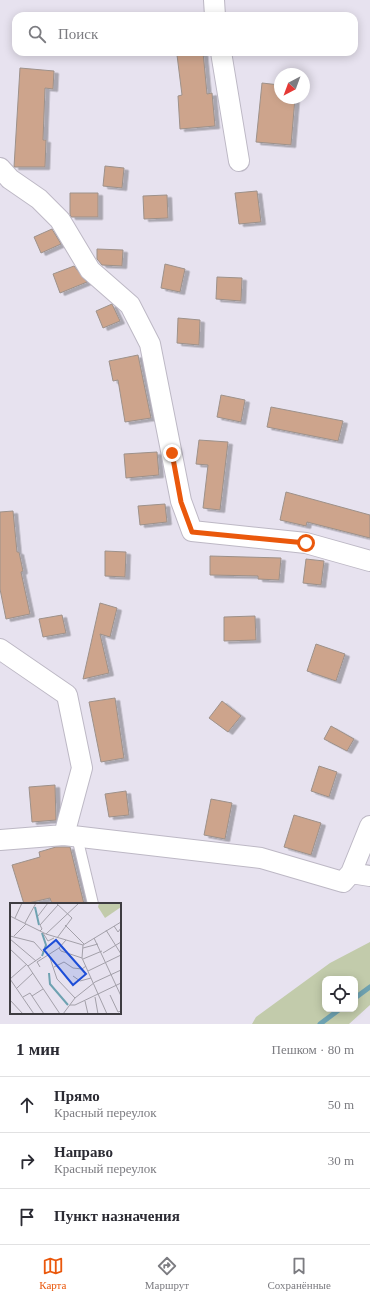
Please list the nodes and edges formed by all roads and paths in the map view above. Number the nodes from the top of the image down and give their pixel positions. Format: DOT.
graph roads {
  1 [pos="214,0"];
  2 [pos="216,12"];
  3 [pos="222,56"];
  4 [pos="239,161"];
  5 [pos="0,168"];
  6 [pos="370,561"];
  7 [pos="0,649"];
  8 [pos="370,826"];
  9 [pos="70,836"];
  10 [pos="0,840"];
  11 [pos="361,874"];
  12 [pos="93,903"];
  1 -- 2 [label="street"];
  3 -- 4 [label="street"];
  5 -- 6 [label="street"];
  7 -- 9 [label="street"];
  8 -- 11 [label="street"];
  9 -- 10 [label="street"];
  9 -- 11 [label="street"];
  9 -- 12 [label="lane"];
}
